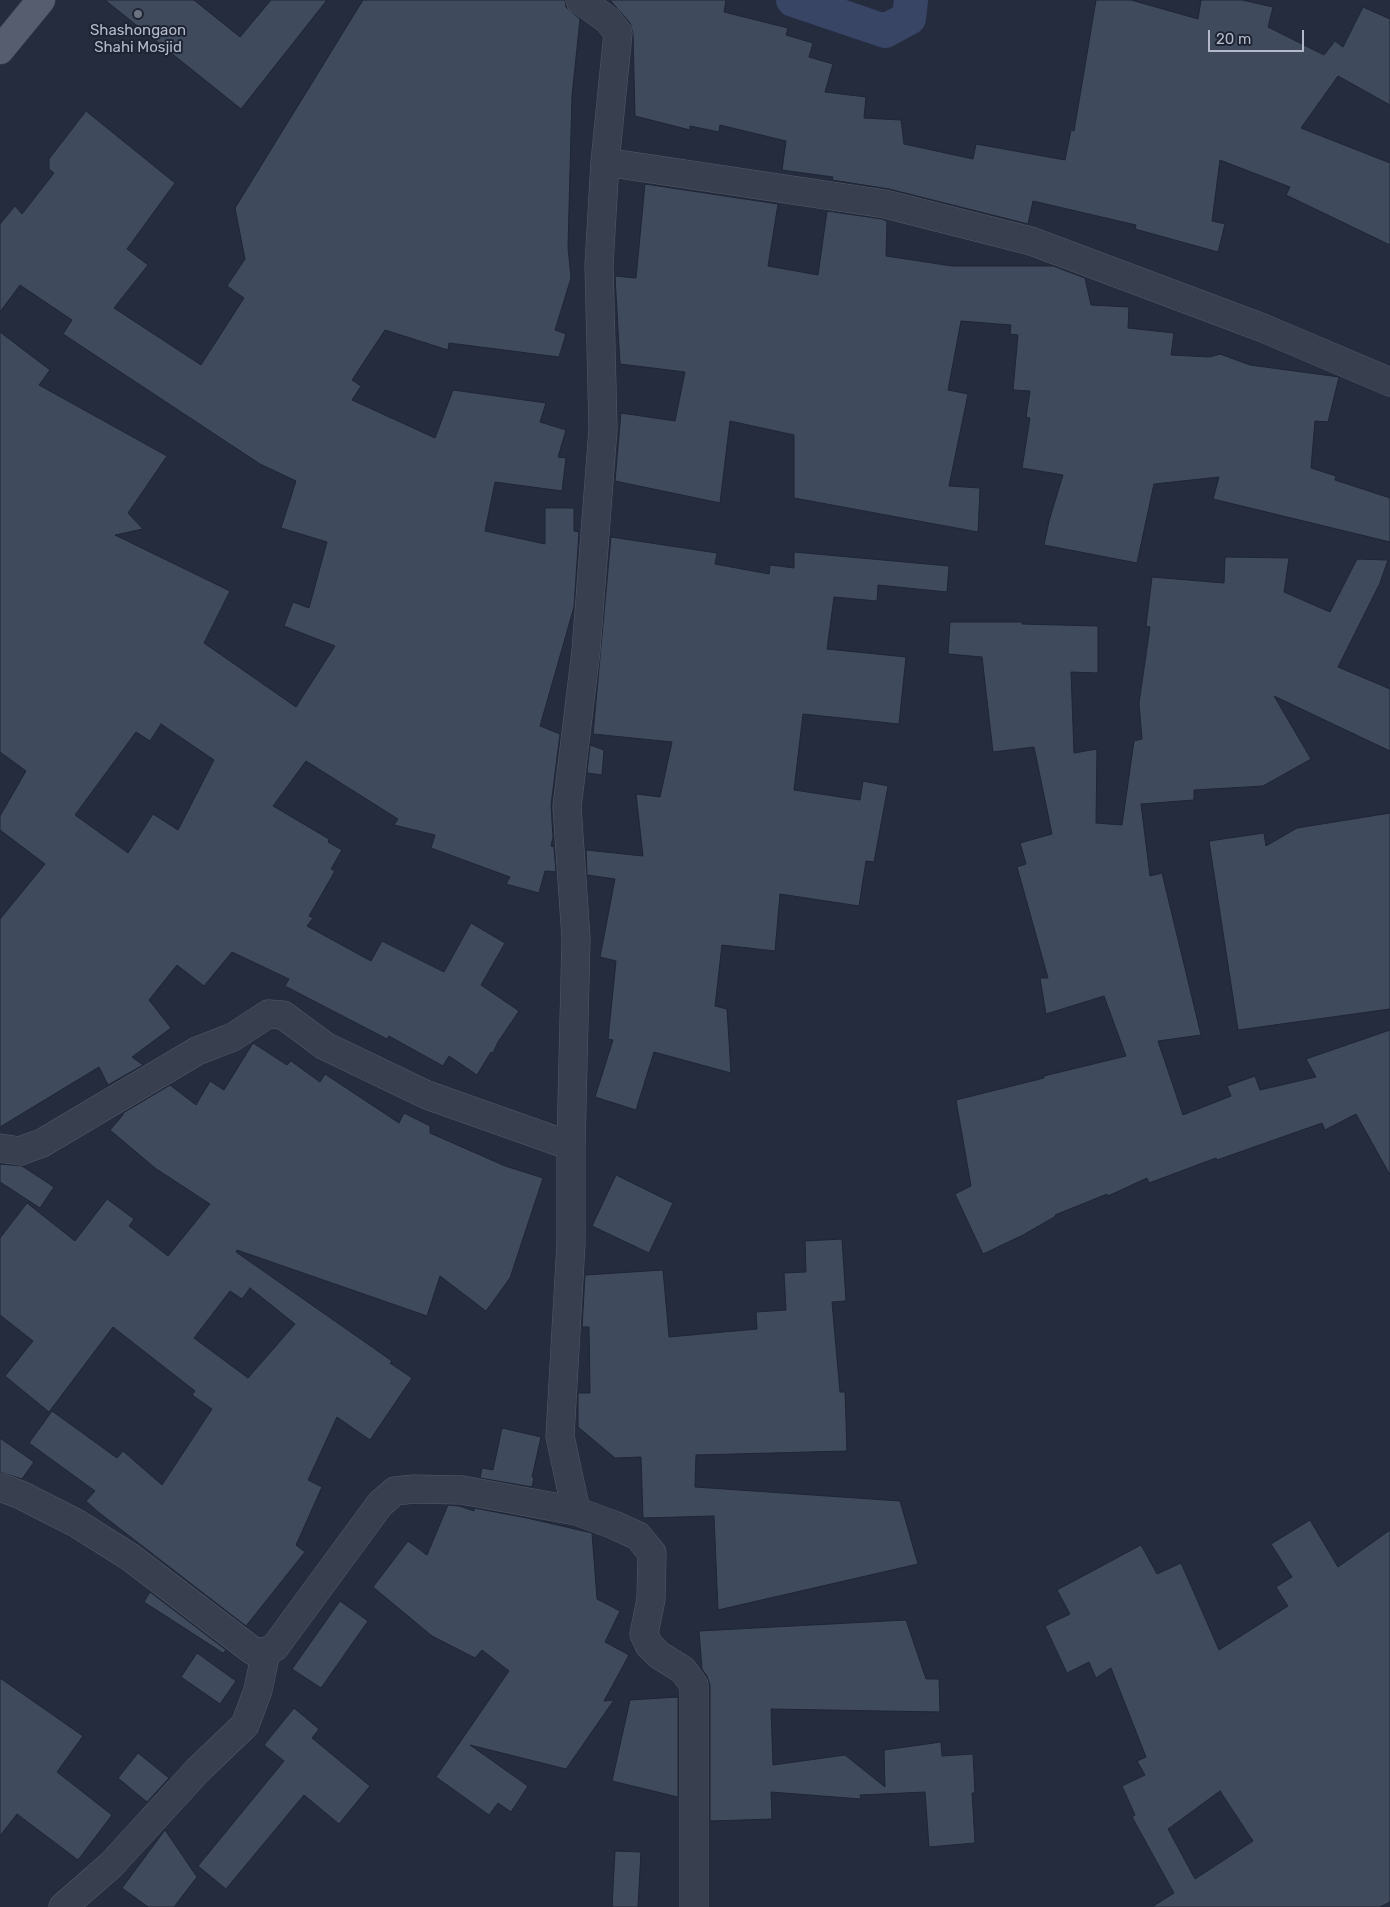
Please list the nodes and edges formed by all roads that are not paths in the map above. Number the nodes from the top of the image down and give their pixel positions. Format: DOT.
graph roads {
  1 [pos="40,0"];
  2 [pos="580,0"];
  3 [pos="0,50"];
  4 [pos="605,162"];
  5 [pos="1390,382"];
  6 [pos="571,1146"];
  7 [pos="0,1148"];
  8 [pos="0,1487"];
  9 [pos="576,1511"];
  10 [pos="266,1652"];
  11 [pos="63,1907"];
  12 [pos="694,1907"];
  1 -- 3 [label="main road"];
  2 -- 4 [label="street"];
  4 -- 5 [label="street"];
  4 -- 6 [label="street"];
  6 -- 7 [label="street"];
  6 -- 9 [label="street"];
  8 -- 10 [label="street"];
  9 -- 10 [label="street"];
  9 -- 12 [label="street"];
  10 -- 11 [label="street"];
}
